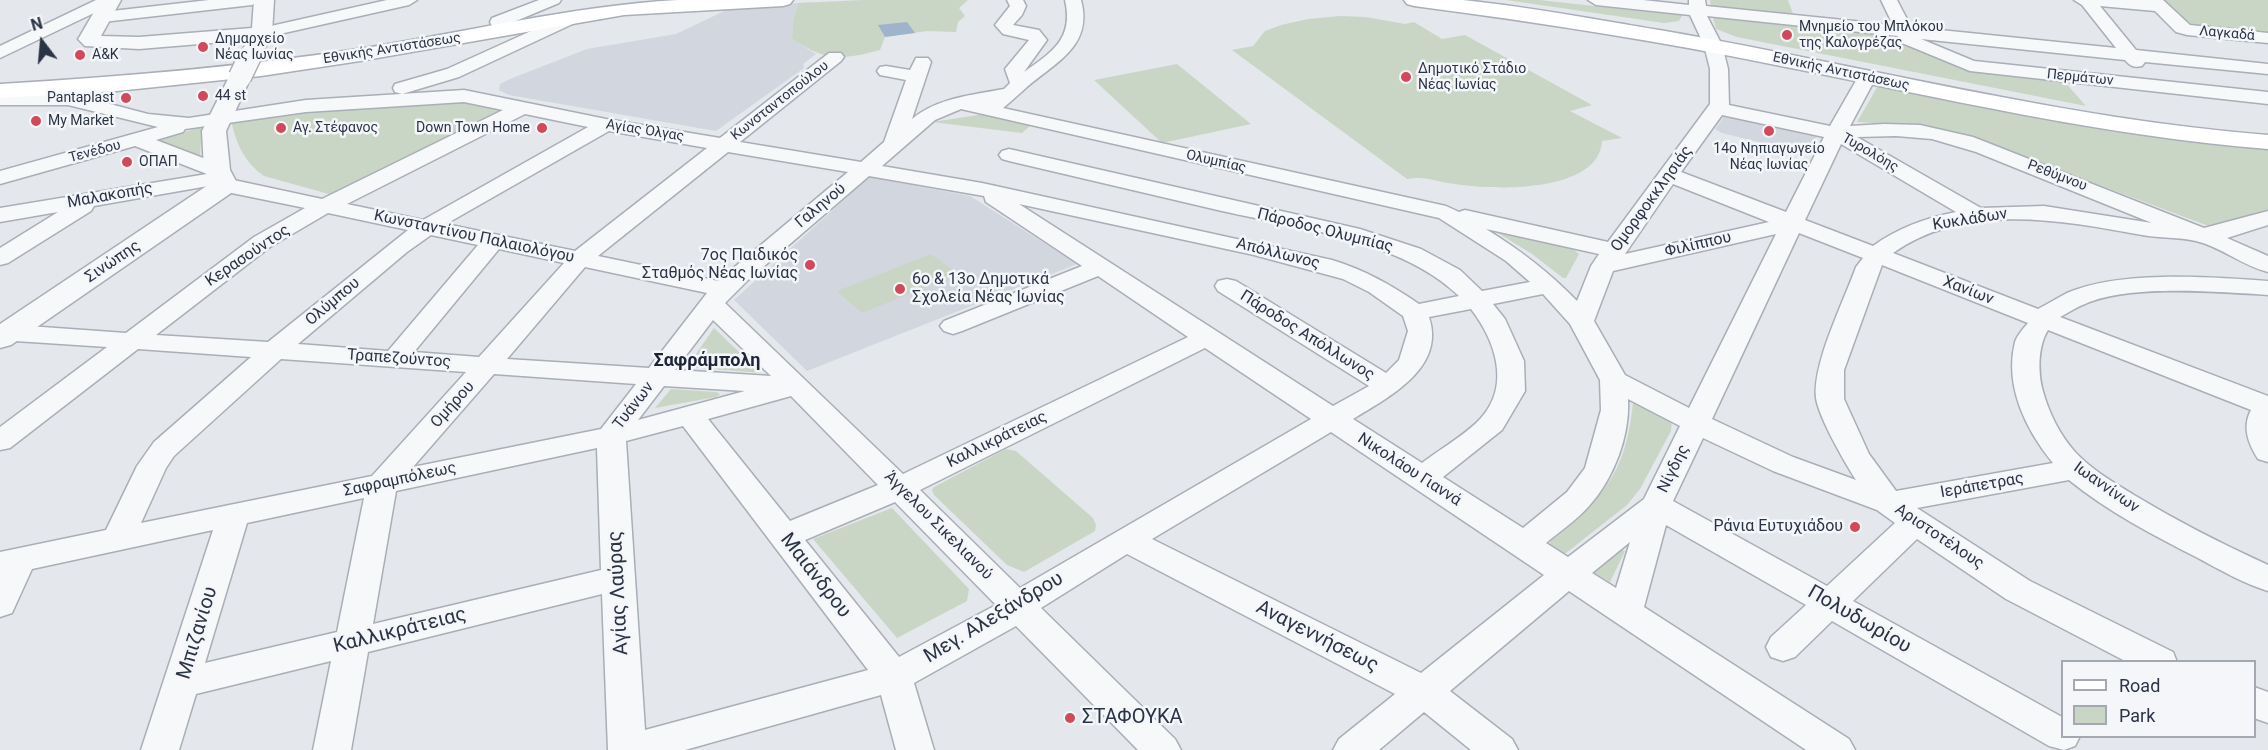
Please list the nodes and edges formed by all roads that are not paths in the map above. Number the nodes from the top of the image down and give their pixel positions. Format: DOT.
graph roads {
  1 [pos="252,0"];
  2 [pos="264,0"];
  3 [pos="409,0"];
  4 [pos="553,0"];
  5 [pos="586,0"];
  6 [pos="629,0"];
  7 [pos="783,0"];
  8 [pos="1015,0"];
  9 [pos="1073,0"];
  10 [pos="1086,0"];
  11 [pos="1414,0"];
  12 [pos="1478,0"];
  13 [pos="1596,0"];
  14 [pos="1889,0"];
  15 [pos="2082,0"];
  16 [pos="2087,0"];
  17 [pos="622,1"];
  18 [pos="2157,3"];
  19 [pos="1697,5"];
  20 [pos="107,6"];
  21 [pos="573,17"];
  22 [pos="498,22"];
  23 [pos="1902,30"];
  24 [pos="262,33"];
  25 [pos="2268,38"];
  26 [pos="29,39"];
  27 [pos="89,39"];
  28 [pos="1702,39"];
  29 [pos="463,40"];
  30 [pos="514,45"];
  31 [pos="0,53"];
  32 [pos="2130,54"];
  33 [pos="835,57"];
  34 [pos="1780,59"];
  35 [pos="2268,69"];
  36 [pos="886,72"];
  37 [pos="1719,73"];
  38 [pos="0,83"];
  39 [pos="1864,83"];
  40 [pos="2156,86"];
  41 [pos="0,91"];
  42 [pos="1018,91"];
  43 [pos="0,99"];
  44 [pos="2268,99"];
  45 [pos="962,104"];
  46 [pos="306,106"];
  47 [pos="520,108"];
  48 [pos="1717,108"];
  49 [pos="995,111"];
  50 [pos="218,120"];
  51 [pos="919,123"];
  52 [pos="189,124"];
  53 [pos="1045,124"];
  54 [pos="606,125"];
  55 [pos="2268,130"];
  56 [pos="1836,133"];
  57 [pos="137,140"];
  58 [pos="2268,142"];
  59 [pos="724,144"];
  60 [pos="894,145"];
  61 [pos="1009,155"];
  62 [pos="864,170"];
  63 [pos="1669,175"];
  64 [pos="0,178"];
  65 [pos="220,178"];
  66 [pos="976,188"];
  67 [pos="94,199"];
  68 [pos="325,206"];
  69 [pos="1446,213"];
  70 [pos="0,215"];
  71 [pos="1978,216"];
  72 [pos="1276,218"];
  73 [pos="2268,218"];
  74 [pos="1792,223"];
  75 [pos="426,227"];
  76 [pos="2205,236"];
  77 [pos="493,241"];
  78 [pos="1254,248"];
  79 [pos="1875,255"];
  80 [pos="0,258"];
  81 [pos="1609,258"];
  82 [pos="580,260"];
  83 [pos="2268,265"];
  84 [pos="1100,267"];
  85 [pos="1227,286"];
  86 [pos="1549,286"];
  87 [pos="2268,288"];
  88 [pos="717,297"];
  89 [pos="1477,300"];
  90 [pos="1415,312"];
  91 [pos="2042,320"];
  92 [pos="1581,321"];
  93 [pos="953,326"];
  94 [pos="3,334"];
  95 [pos="1208,338"];
  96 [pos="131,341"];
  97 [pos="274,351"];
  98 [pos="395,359"];
  99 [pos="489,365"];
  100 [pos="657,376"];
  101 [pos="1614,380"];
  102 [pos="797,386"];
  103 [pos="1388,386"];
  104 [pos="2267,406"];
  105 [pos="690,415"];
  106 [pos="1331,418"];
  107 [pos="1696,423"];
  108 [pos="611,436"];
  109 [pos="0,441"];
  110 [pos="2268,452"];
  111 [pos="2076,470"];
  112 [pos="1422,478"];
  113 [pos="382,484"];
  114 [pos="899,488"];
  115 [pos="1888,503"];
  116 [pos="1656,505"];
  117 [pos="234,515"];
  118 [pos="1915,523"];
  119 [pos="784,536"];
  120 [pos="118,539"];
  121 [pos="1126,539"];
  122 [pos="1524,545"];
  123 [pos="10,562"];
  124 [pos="1568,574"];
  125 [pos="618,578"];
  126 [pos="2268,579"];
  127 [pos="1829,602"];
  128 [pos="0,604"];
  129 [pos="1018,607"];
  130 [pos="1626,612"];
  131 [pos="352,642"];
  132 [pos="1783,647"];
  133 [pos="2139,658"];
  134 [pos="894,677"];
  135 [pos="182,683"];
  136 [pos="1425,692"];
  137 [pos="2061,736"];
  138 [pos="160,750"];
  139 [pos="332,750"];
  140 [pos="627,750"];
  141 [pos="915,750"];
  142 [pos="1162,750"];
  143 [pos="1352,750"];
  144 [pos="1499,750"];
  145 [pos="1836,750"];
  1 -- 20 [label="street"];
  2 -- 24 [label="street"];
  3 -- 24 [label="street"];
  4 -- 22 [label="street"];
  5 -- 17 [label="main road"];
  6 -- 17 [label="main road, Εθνικής Αντιστάσεως"];
  7 -- 21 [label="main road, Εθνικής Αντιστάσεως"];
  8 -- 42 [label="street"];
  9 -- 42 [label="street"];
  10 -- 42 [label="street"];
  11 -- 28 [label="main road, Εθνικής Αντιστάσεως"];
  12 -- 28 [label="main road, Εθνικής Αντιστάσεως"];
  13 -- 19 [label="street"];
  14 -- 23 [label="street"];
  15 -- 16 [label="street"];
  16 -- 18 [label="street"];
  16 -- 32 [label="street"];
  17 -- 22 [label="main road, Εθνικής Αντιστάσεως"];
  18 -- 25 [label="street, Λαγκαδά"];
  19 -- 23 [label="street"];
  19 -- 28 [label="street"];
  20 -- 26 [label="street"];
  20 -- 27 [label="street"];
  21 -- 30 [label="street, Αγίας Όλγας"];
  21 -- 41 [label="main road, Εθνικής Αντιστάσεως"];
  22 -- 38 [label="main road, Εθνικής Αντιστάσεως"];
  23 -- 32 [label="street"];
  23 -- 40 [label="street, Περμάτων"];
  24 -- 27 [label="street"];
  24 -- 50 [label="street, bridge"];
  26 -- 27 [label="street"];
  26 -- 31 [label="street"];
  28 -- 34 [label="main road, Εθνικής Αντιστάσεως"];
  28 -- 37 [label="street"];
  28 -- 55 [label="main road, Εθνικής Αντιστάσεως"];
  29 -- 30 [label="street"];
  30 -- 46 [label="street, Αγίας Όλγας"];
  32 -- 35 [label="street"];
  32 -- 40 [label="street"];
  33 -- 59 [label="street, Κωνσταντοπούλου"];
  34 -- 37 [label="main road"];
  34 -- 58 [label="main road, Εθνικής Αντιστάσεως"];
  36 -- 60 [label="street"];
  37 -- 48 [label="street"];
  39 -- 56 [label="street, Νίγδης"];
  40 -- 44 [label="street, Περμάτων"];
  42 -- 45 [label="street, Γαληνού"];
  42 -- 49 [label="street"];
  42 -- 53 [label="street"];
  43 -- 52 [label="street"];
  45 -- 49 [label="street, Γαληνού"];
  45 -- 51 [label="street, Γαληνού"];
  46 -- 47 [label="street, Αγίας Όλγας"];
  46 -- 50 [label="street, Αγίας Όλγας"];
  47 -- 54 [label="street, Αγίας Όλγας"];
  47 -- 68 [label="street, Κερασούντος"];
  48 -- 56 [label="street, Τυρολόης"];
  48 -- 63 [label="street, Ομορφοκκλησιάς"];
  49 -- 51 [label="street, Γαληνού"];
  49 -- 53 [label="street, Ολυμπίας"];
  50 -- 52 [label="street, Αγίας Όλγας"];
  50 -- 65 [label="street"];
  51 -- 60 [label="street, Γαληνού"];
  52 -- 57 [label="street, Τενέδου"];
  53 -- 61 [label="street"];
  53 -- 69 [label="street, Ολυμπίας"];
  54 -- 59 [label="street, Αγίας Όλγας"];
  54 -- 75 [label="street, Ολύμπου"];
  56 -- 71 [label="street, Τυρολόης"];
  56 -- 74 [label="street, Νίγδης"];
  56 -- 76 [label="street, Ρεθύμνου"];
  57 -- 64 [label="street, Τενέδου"];
  57 -- 65 [label="street, Κωνσταντίνου Παλαιολόγου"];
  59 -- 62 [label="street, Αγίας Όλγας"];
  59 -- 82 [label="street, Ομήρου"];
  60 -- 62 [label="street, Γαληνού"];
  61 -- 66 [label="street"];
  61 -- 72 [label="street, Πάροδος Ολυμπίας"];
  62 -- 66 [label="street, Αγίας Όλγας"];
  62 -- 88 [label="street, Γαληνού"];
  63 -- 74 [label="street, Χανίων"];
  63 -- 81 [label="street, Ομορφοκκλησιάς"];
  65 -- 67 [label="street, Μαλακοπής"];
  65 -- 68 [label="street, Κωνσταντίνου Παλαιολόγου"];
  65 -- 94 [label="street, Σινώπης"];
  66 -- 78 [label="street, Απόλλωνος"];
  66 -- 84 [label="street, Νικολάου Γιαννά"];
  67 -- 70 [label="street, Μαλακοπής"];
  67 -- 80 [label="street"];
  68 -- 75 [label="street, Κωνσταντίνου Παλαιολόγου"];
  68 -- 96 [label="street, Κερασούντος"];
  69 -- 81 [label="street, Ολυμπίας"];
  69 -- 86 [label="street, Ολυμπίας"];
  71 -- 76 [label="street, Κυκλάδων"];
  71 -- 79 [label="street, Κυκλάδων"];
  72 -- 78 [label="street"];
  72 -- 89 [label="street, Πάροδος Ολυμπίας"];
  73 -- 76 [label="street, Κυκλάδων"];
  74 -- 79 [label="street, Χανίων"];
  74 -- 81 [label="street, Φιλίππου"];
  74 -- 107 [label="street, Νίγδης"];
  75 -- 77 [label="street, Κωνσταντίνου Παλαιολόγου"];
  75 -- 97 [label="street, Ολύμπου"];
  76 -- 83 [label="street, Ρεθύμνου"];
  77 -- 82 [label="street, Κωνσταντίνου Παλαιολόγου"];
  77 -- 98 [label="street"];
  78 -- 90 [label="street, Απόλλωνος"];
  79 -- 91 [label="street, Χανίων"];
  79 -- 115 [label="street"];
  81 -- 92 [label="street, Ομορφοκκλησιάς"];
  82 -- 88 [label="street, Κωνσταντίνου Παλαιολόγου"];
  82 -- 99 [label="street, Ομήρου"];
  84 -- 93 [label="street"];
  84 -- 95 [label="street, Νικολάου Γιαννά"];
  85 -- 103 [label="street, Πάροδος Απόλλωνος"];
  86 -- 89 [label="street"];
  86 -- 92 [label="street, Ολυμπίας"];
  87 -- 91 [label="street, Ιωαννίνων"];
  88 -- 100 [label="street, Τυάνων"];
  88 -- 102 [label="street, Άγγελου Σικελιανού"];
  89 -- 90 [label="street"];
  89 -- 112 [label="street, Πάροδος Ολυμπίας"];
  90 -- 103 [label="street"];
  91 -- 104 [label="street, Χανίων"];
  91 -- 111 [label="street, Ιωαννίνων"];
  92 -- 101 [label="street, Ολυμπίας"];
  94 -- 96 [label="street, Τραπεζούντος"];
  95 -- 106 [label="street, Νικολάου Γιαννά"];
  95 -- 114 [label="street, Καλλικράτειας"];
  96 -- 97 [label="street, Τραπεζούντος"];
  96 -- 109 [label="street, Κερασούντος"];
  97 -- 98 [label="street, Τραπεζούντος"];
  97 -- 120 [label="street, Ολύμπου"];
  98 -- 99 [label="street, Τραπεζούντος"];
  99 -- 100 [label="street, Τραπεζούντος"];
  99 -- 113 [label="street, Ομήρου"];
  100 -- 102 [label="street, Τραπεζούντος"];
  100 -- 108 [label="street, Τυάνων"];
  101 -- 107 [label="street, Αριστοτέλους"];
  101 -- 122 [label="street, Ολυμπίας"];
  102 -- 105 [label="street, Σαφραμπόλεως"];
  102 -- 114 [label="street, Άγγελου Σικελιανού"];
  103 -- 106 [label="street"];
  104 -- 110 [label="street"];
  105 -- 108 [label="street, Σαφραμπόλεως"];
  105 -- 119 [label="street, Μαιάνδρου"];
  106 -- 112 [label="street, Νικολάου Γιαννά"];
  106 -- 121 [label="street, Μεγ. Αλεξάνδρου"];
  107 -- 115 [label="street, Αριστοτέλους"];
  107 -- 116 [label="street, Νίγδης"];
  108 -- 113 [label="street, Σαφραμπόλεως"];
  108 -- 125 [label="street, Αγίας Λαύρας"];
  111 -- 115 [label="street, Ιεράπετρας"];
  111 -- 126 [label="street, Ιωαννίνων"];
  112 -- 122 [label="street, Νικολάου Γιαννά"];
  113 -- 117 [label="street, Σαφραμπόλεως"];
  113 -- 131 [label="street"];
  114 -- 119 [label="street, Καλλικράτειας"];
  114 -- 129 [label="street, Άγγελου Σικελιανού"];
  115 -- 118 [label="street, Αριστοτέλους"];
  116 -- 124 [label="street, Νίγδης"];
  116 -- 127 [label="street, Πολυδωρίου"];
  116 -- 130 [label="street"];
  117 -- 120 [label="street, Σαφραμπόλεως"];
  117 -- 135 [label="street, Μπιζανίου"];
  118 -- 127 [label="street"];
  118 -- 133 [label="street, Αριστοτέλους"];
  119 -- 134 [label="street, Μαιάνδρου"];
  120 -- 123 [label="street, Σαφραμπόλεως"];
  121 -- 129 [label="street, Μεγ. Αλεξάνδρου"];
  121 -- 136 [label="street, Αναγεννήσεως"];
  122 -- 124 [label="street, Νικολάου Γιαννά"];
  123 -- 128 [label="street"];
  124 -- 130 [label="street, Νικολάου Γιαννά"];
  124 -- 136 [label="street, Νίγδης"];
  125 -- 131 [label="street, Καλλικράτειας"];
  125 -- 140 [label="street, Αγίας Λαύρας"];
  127 -- 132 [label="street"];
  127 -- 137 [label="street, Πολυδωρίου"];
  129 -- 134 [label="street, Μεγ. Αλεξάνδρου"];
  129 -- 142 [label="street, Άγγελου Σικελιανού"];
  130 -- 145 [label="street, Νικολάου Γιαννά"];
  131 -- 135 [label="street, Καλλικράτειας"];
  131 -- 139 [label="street"];
  134 -- 140 [label="street, Μεγ. Αλεξάνδρου"];
  134 -- 141 [label="street, Μαιάνδρου"];
  135 -- 138 [label="street, Μπιζανίου"];
  136 -- 143 [label="street, Νίγδης"];
  136 -- 144 [label="street, Αναγεννήσεως"];
}
